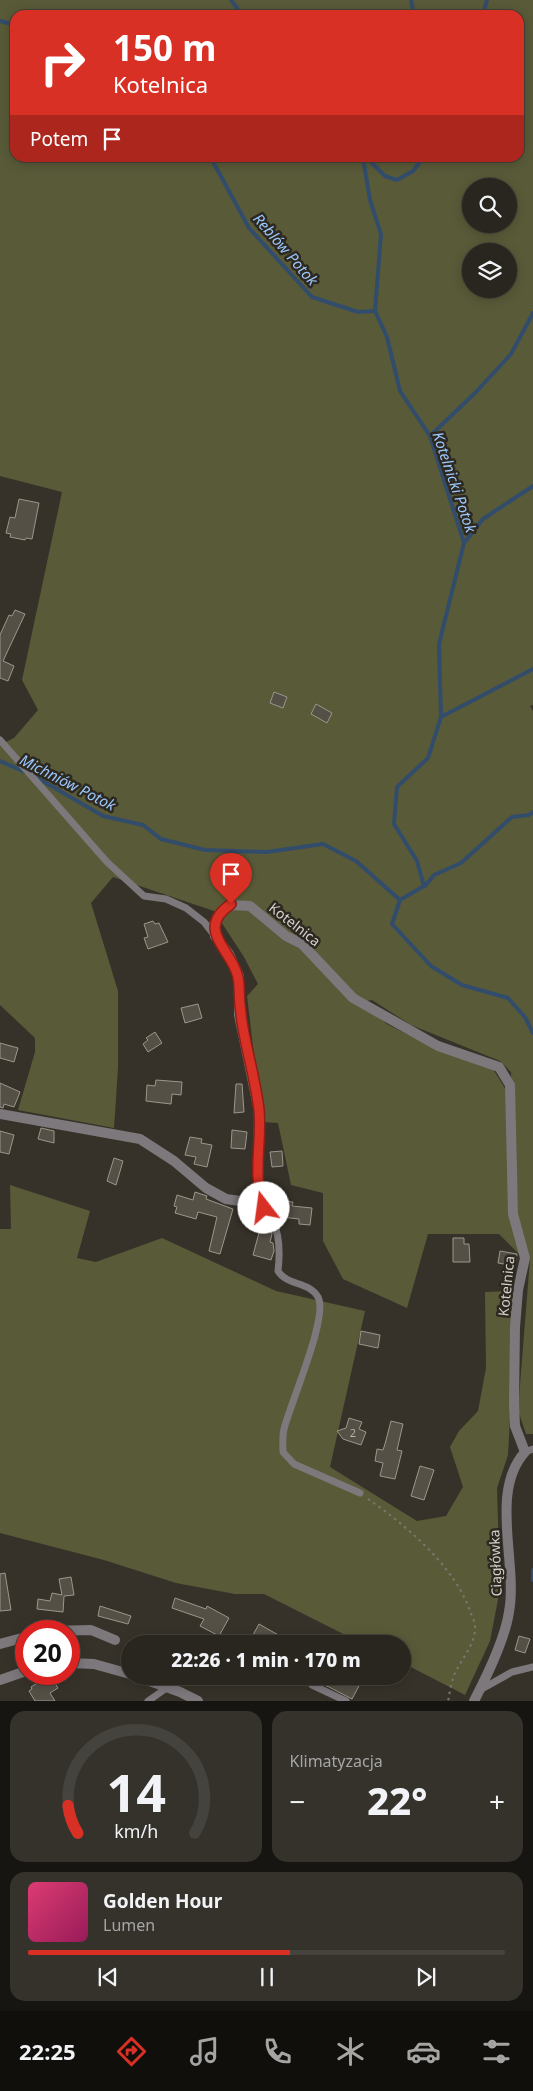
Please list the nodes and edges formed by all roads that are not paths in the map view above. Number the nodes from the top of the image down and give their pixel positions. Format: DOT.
graph roads {
  1 [pos="0,740"];
  2 [pos="215,936"];
  3 [pos="0,1114"];
  4 [pos="258,1184"];
  5 [pos="529,1451"];
  6 [pos="360,1493"];
  7 [pos="80,1630"];
  8 [pos="15,1640"];
  9 [pos="115,1640"];
  10 [pos="0,1644"];
  11 [pos="80,1663"];
  12 [pos="533,1668"];
  13 [pos="121,1672"];
  14 [pos="15,1675"];
  15 [pos="0,1680"];
  16 [pos="160,1685"];
  17 [pos="312,1686"];
  18 [pos="168,1688"];
  19 [pos="480,1690"];
  20 [pos="148,1701"];
  21 [pos="198,1701"];
  22 [pos="346,1701"];
  23 [pos="474,1701"];
  1 -- 2 [label="lane"];
  2 -- 4 [label="street"];
  2 -- 5 [label="street, Kotelnica"];
  3 -- 4 [label="street"];
  4 -- 6 [label="lane"];
  5 -- 19 [label="street, Ciągłówka"];
  7 -- 9 [label="street"];
  8 -- 10 [label="street"];
  11 -- 13 [label="street"];
  12 -- 19 [label="lane"];
  14 -- 15 [label="street"];
  16 -- 18 [label="street"];
  17 -- 22 [label="lane"];
  18 -- 20 [label="lane"];
  18 -- 21 [label="street"];
  19 -- 23 [label="street, Ciągłówka"];
}
